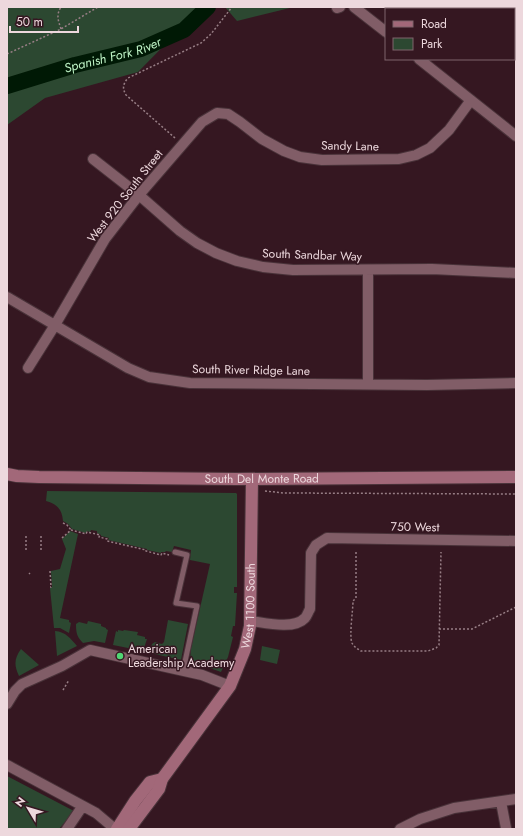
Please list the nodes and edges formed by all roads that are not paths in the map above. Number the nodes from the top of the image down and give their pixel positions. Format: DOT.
graph roads {
  1 [pos="354,7"];
  2 [pos="385,31"];
  3 [pos="420,60"];
  4 [pos="471,100"];
  5 [pos="218,113"];
  6 [pos="516,136"];
  7 [pos="93,159"];
  8 [pos="139,195"];
  9 [pos="368,270"];
  10 [pos="516,273"];
  11 [pos="7,297"];
  12 [pos="55,325"];
  13 [pos="28,368"];
  14 [pos="516,383"];
  15 [pos="368,384"];
  16 [pos="7,474"];
  17 [pos="516,477"];
  18 [pos="252,478"];
  19 [pos="516,541"];
  20 [pos="175,554"];
  21 [pos="250,621"];
  22 [pos="184,671"];
  23 [pos="230,686"];
  24 [pos="7,704"];
  25 [pos="7,765"];
  26 [pos="162,780"];
  27 [pos="516,799"];
  28 [pos="501,802"];
  29 [pos="82,807"];
  30 [pos="506,828"];
  31 [pos="67,829"];
  32 [pos="116,829"];
  33 [pos="129,829"];
  34 [pos="400,829"];
  1 -- 2 [label="street"];
  3 -- 4 [label="street"];
  4 -- 5 [label="street, Sandy Lane"];
  4 -- 6 [label="street"];
  5 -- 8 [label="street, West 920 South Street"];
  7 -- 8 [label="street, South Sandbar Way"];
  8 -- 9 [label="street, South Sandbar Way"];
  8 -- 12 [label="street, West 920 South Street"];
  9 -- 10 [label="street, South Sandbar Way"];
  9 -- 15 [label="street"];
  11 -- 12 [label="street, South River Ridge Lane"];
  12 -- 13 [label="street, West 920 South Street"];
  12 -- 15 [label="street, South River Ridge Lane"];
  14 -- 15 [label="street, South River Ridge Lane"];
  16 -- 18 [label="street, South Del Monte Road"];
  17 -- 18 [label="street, South Del Monte Road"];
  18 -- 21 [label="street, West 1100 South"];
  19 -- 21 [label="street, 750 West"];
  20 -- 22 [label="lane"];
  21 -- 23 [label="street, West 1100 South"];
  22 -- 23 [label="street"];
  22 -- 24 [label="street"];
  23 -- 26 [label="street, West 1100 South"];
  25 -- 29 [label="street"];
  26 -- 32 [label="street, West 1100 South"];
  26 -- 33 [label="street, West 1100 South"];
  27 -- 28 [label="street"];
  28 -- 30 [label="street"];
  28 -- 34 [label="street"];
  29 -- 31 [label="street"];
  29 -- 32 [label="street"];
}
